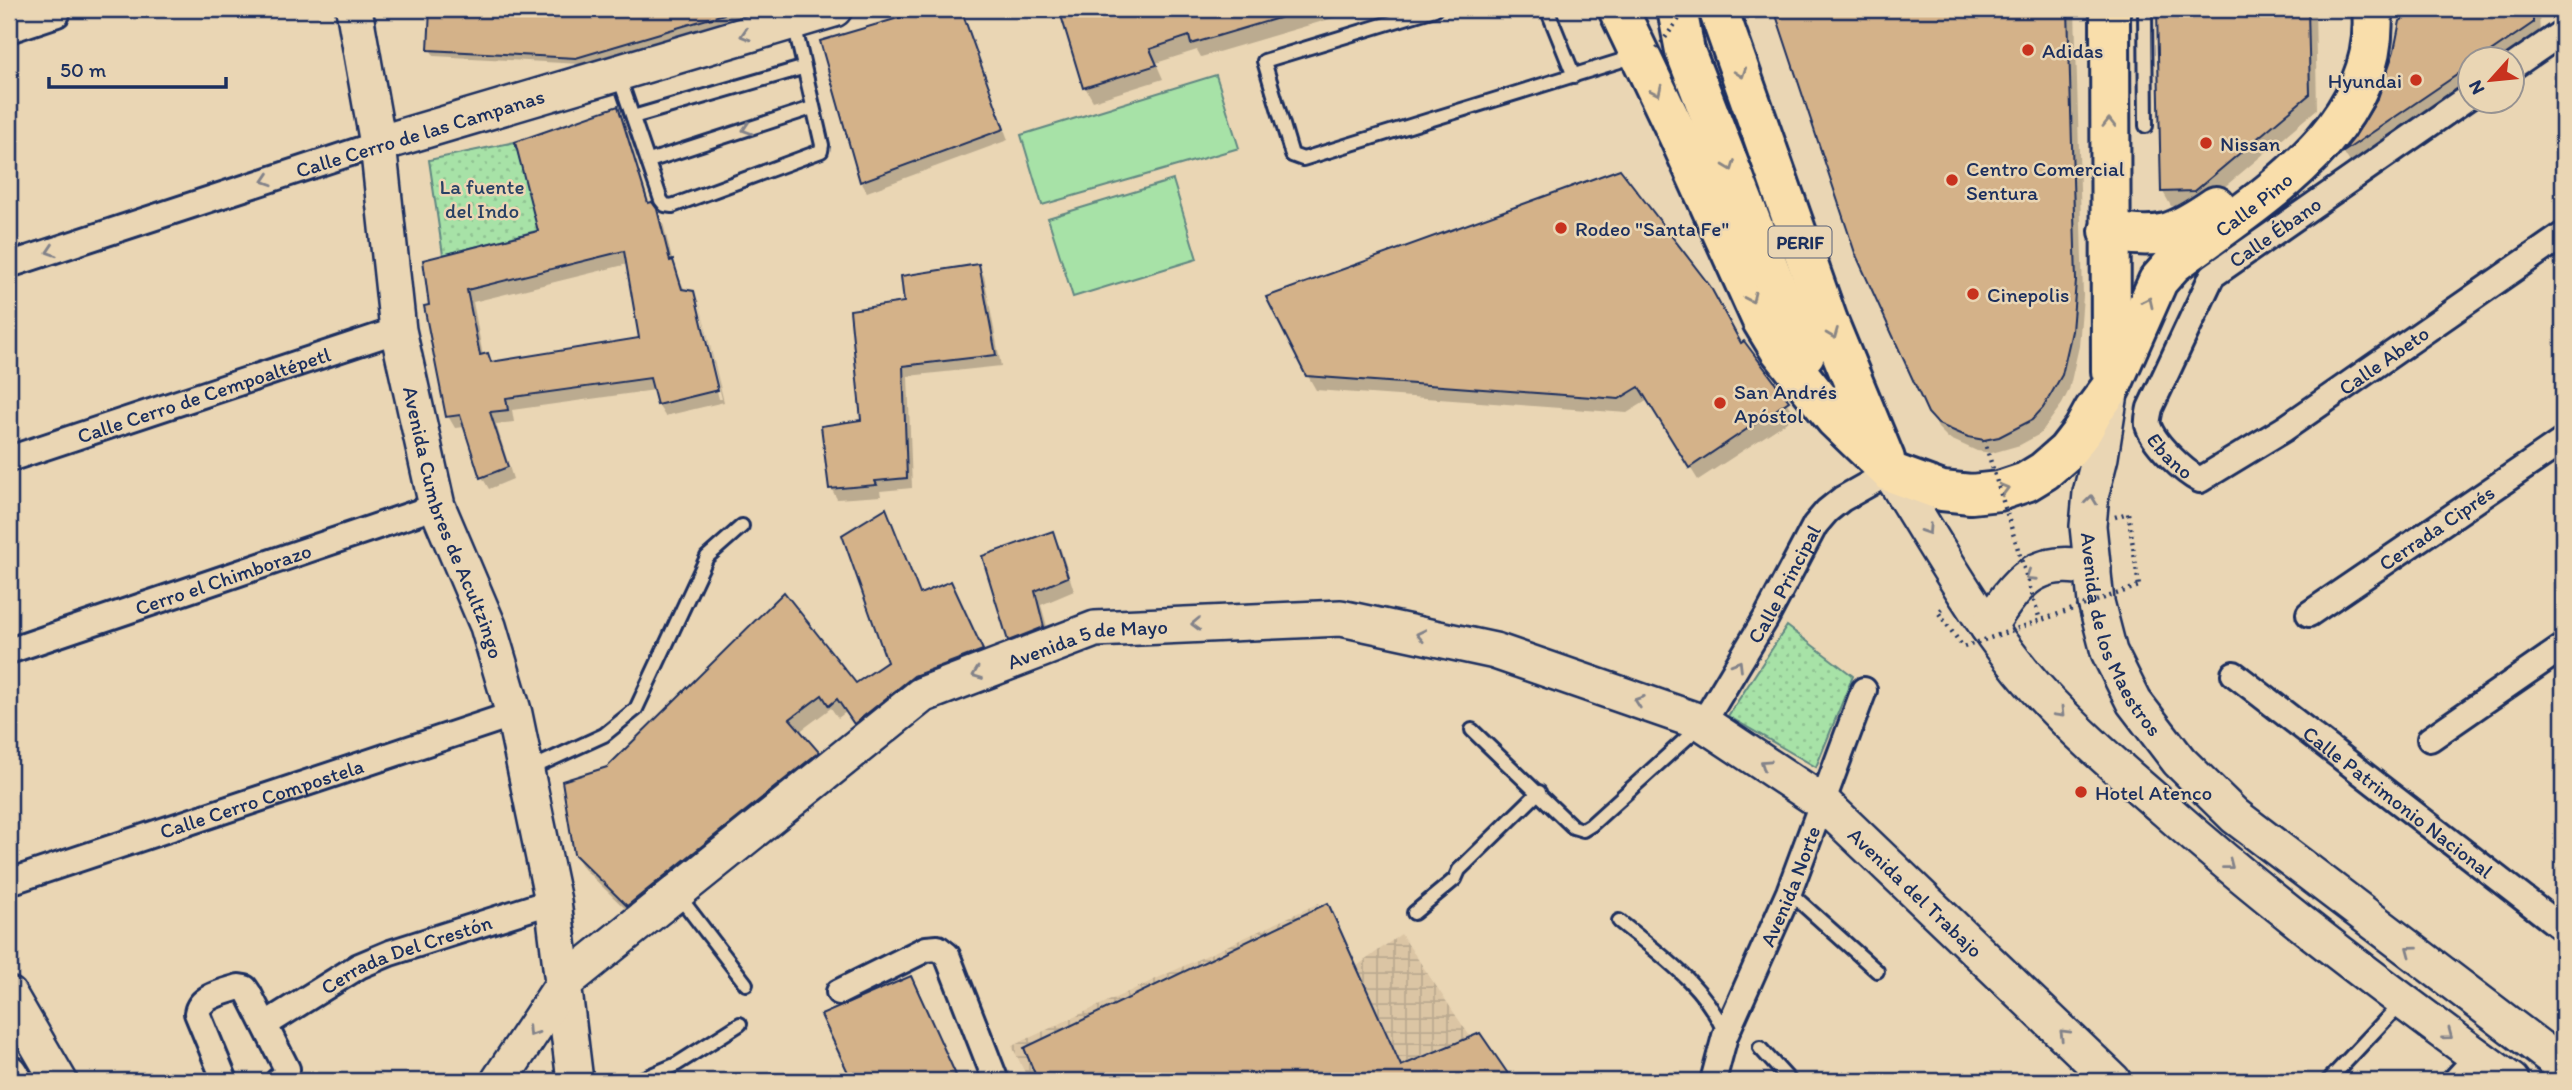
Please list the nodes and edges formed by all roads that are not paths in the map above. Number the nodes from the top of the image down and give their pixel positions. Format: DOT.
graph roads {
  1 [pos="354,9"];
  2 [pos="834,9"];
  3 [pos="1435,9"];
  4 [pos="1547,9"];
  5 [pos="1676,9"];
  6 [pos="1718,9"];
  7 [pos="2110,9"];
  8 [pos="2144,9"];
  9 [pos="2350,9"];
  10 [pos="2372,9"];
  11 [pos="57,13"];
  12 [pos="793,21"];
  13 [pos="9,30"];
  14 [pos="1636,30"];
  15 [pos="2563,32"];
  16 [pos="2526,57"];
  17 [pos="802,68"];
  18 [pos="618,73"];
  19 [pos="1574,76"];
  20 [pos="2456,106"];
  21 [pos="812,108"];
  22 [pos="633,117"];
  23 [pos="2146,126"];
  24 [pos="378,144"];
  25 [pos="649,161"];
  26 [pos="2109,231"];
  27 [pos="2563,235"];
  28 [pos="9,265"];
  29 [pos="398,330"];
  30 [pos="2111,387"];
  31 [pos="1835,419"];
  32 [pos="2148,424"];
  33 [pos="2563,441"];
  34 [pos="9,459"];
  35 [pos="1890,472"];
  36 [pos="2200,480"];
  37 [pos="438,506"];
  38 [pos="742,526"];
  39 [pos="2093,569"];
  40 [pos="2309,614"];
  41 [pos="1976,637"];
  42 [pos="2563,647"];
  43 [pos="9,651"];
  44 [pos="2234,674"];
  45 [pos="1864,690"];
  46 [pos="514,714"];
  47 [pos="1703,723"];
  48 [pos="1472,730"];
  49 [pos="2430,739"];
  50 [pos="526,771"];
  51 [pos="1539,792"];
  52 [pos="1822,802"];
  53 [pos="9,882"];
  54 [pos="1789,892"];
  55 [pos="676,893"];
  56 [pos="553,901"];
  57 [pos="1414,913"];
  58 [pos="1619,921"];
  59 [pos="2563,929"];
  60 [pos="1877,971"];
  61 [pos="564,983"];
  62 [pos="746,984"];
  63 [pos="839,992"];
  64 [pos="9,995"];
  65 [pos="2402,1001"];
  66 [pos="265,1024"];
  67 [pos="740,1024"];
  68 [pos="1725,1036"];
  69 [pos="1760,1048"];
  70 [pos="2563,1066"];
  71 [pos="2466,1069"];
  72 [pos="9,1073"];
  73 [pos="1711,1080"];
  74 [pos="14,1081"];
  75 [pos="59,1081"];
  76 [pos="225,1081"];
  77 [pos="278,1081"];
  78 [pos="499,1081"];
  79 [pos="575,1081"];
  80 [pos="638,1081"];
  81 [pos="996,1081"];
  82 [pos="1790,1081"];
  83 [pos="2113,1081"];
  84 [pos="2328,1081"];
  85 [pos="2511,1081"];
  1 -- 24 [label="street, Avenida Cumbres de Acultzingo"];
  2 -- 12 [label="street, Calle Cerro de las Campanas"];
  3 -- 19 [label="lane"];
  4 -- 19 [label="lane"];
  5 -- 31 [label="main road, one-way"];
  6 -- 35 [label="main road, PERIF, one-way"];
  26 -- 7 [label="main road, Avenida de los Maestros, one-way"];
  8 -- 23 [label="lane"];
  9 -- 26 [label="main road, Calle Pino"];
  30 -- 10 [label="main road, Calle Pino, one-way"];
  11 -- 13 [label="street"];
  12 -- 17 [label="lane"];
  12 -- 18 [label="street, Calle Cerro de las Campanas, one-way"];
  14 -- 19 [label="lane"];
  14 -- 31 [label="main road, one-way"];
  15 -- 16 [label="street"];
  17 -- 21 [label="lane"];
  17 -- 22 [label="lane"];
  18 -- 22 [label="lane"];
  18 -- 24 [label="street, Calle Cerro de las Campanas"];
  20 -- 32 [label="street, Calle Ébano"];
  21 -- 25 [label="lane, one-way"];
  21 -- 25 [label="lane"];
  22 -- 25 [label="lane"];
  24 -- 28 [label="street, Calle Cerro de las Campanas, one-way"];
  24 -- 29 [label="street, Avenida Cumbres de Acultzingo"];
  26 -- 30 [label="main road, Avenida de los Maestros"];
  27 -- 36 [label="street, Calle Abeto"];
  29 -- 34 [label="street, Calle Cerro de Cempoaltépetl"];
  29 -- 37 [label="street, Avenida Cumbres de Acultzingo"];
  35 -- 30 [label="main road, Calle Pino, one-way"];
  39 -- 30 [label="street, Avenida de los Maestros, one-way"];
  31 -- 35 [label="main road"];
  32 -- 36 [label="street, Ebano"];
  33 -- 40 [label="street, Cerrada Ciprés"];
  35 -- 41 [label="street, one-way"];
  47 -- 35 [label="street, Calle Principal, one-way"];
  37 -- 43 [label="street, Cerro el Chimborazo"];
  37 -- 46 [label="street, Avenida Cumbres de Acultzingo"];
  38 -- 50 [label="lane"];
  39 -- 41 [label="street, one-way"];
  70 -- 39 [label="street, Avenida de los Maestros, one-way"];
  41 -- 65 [label="street, one-way"];
  42 -- 49 [label="street"];
  44 -- 59 [label="street, Calle Patrimonio Nacional"];
  45 -- 52 [label="street, Avenida Norte"];
  46 -- 50 [label="street, Avenida Cumbres de Acultzingo"];
  46 -- 53 [label="street, Calle Cerro Compostela"];
  47 -- 51 [label="lane"];
  52 -- 47 [label="street, Avenida del Trabajo, one-way"];
  47 -- 55 [label="street, Avenida 5 de Mayo, one-way"];
  48 -- 51 [label="lane"];
  50 -- 56 [label="street, Avenida Cumbres de Acultzingo"];
  51 -- 57 [label="lane"];
  52 -- 54 [label="street, Avenida Norte"];
  83 -- 52 [label="street, Avenida del Trabajo, one-way"];
  54 -- 60 [label="lane"];
  54 -- 68 [label="street, Avenida Norte"];
  55 -- 61 [label="street, Avenida 5 de Mayo"];
  55 -- 62 [label="lane"];
  56 -- 61 [label="street, Avenida Cumbres de Acultzingo"];
  56 -- 66 [label="street, Cerrada Del Crestón"];
  58 -- 68 [label="lane"];
  61 -- 78 [label="street, Avenida 5 de Mayo, one-way"];
  61 -- 79 [label="street, Avenida Cumbres de Acultzingo"];
  63 -- 81 [label="street"];
  64 -- 75 [label="street"];
  65 -- 71 [label="street, one-way"];
  65 -- 84 [label="lane"];
  66 -- 76 [label="street"];
  66 -- 77 [label="street"];
  67 -- 80 [label="lane"];
  68 -- 73 [label="street, Avenida Norte"];
  69 -- 82 [label="lane"];
  71 -- 85 [label="street"];
  72 -- 74 [label="street"];
}
